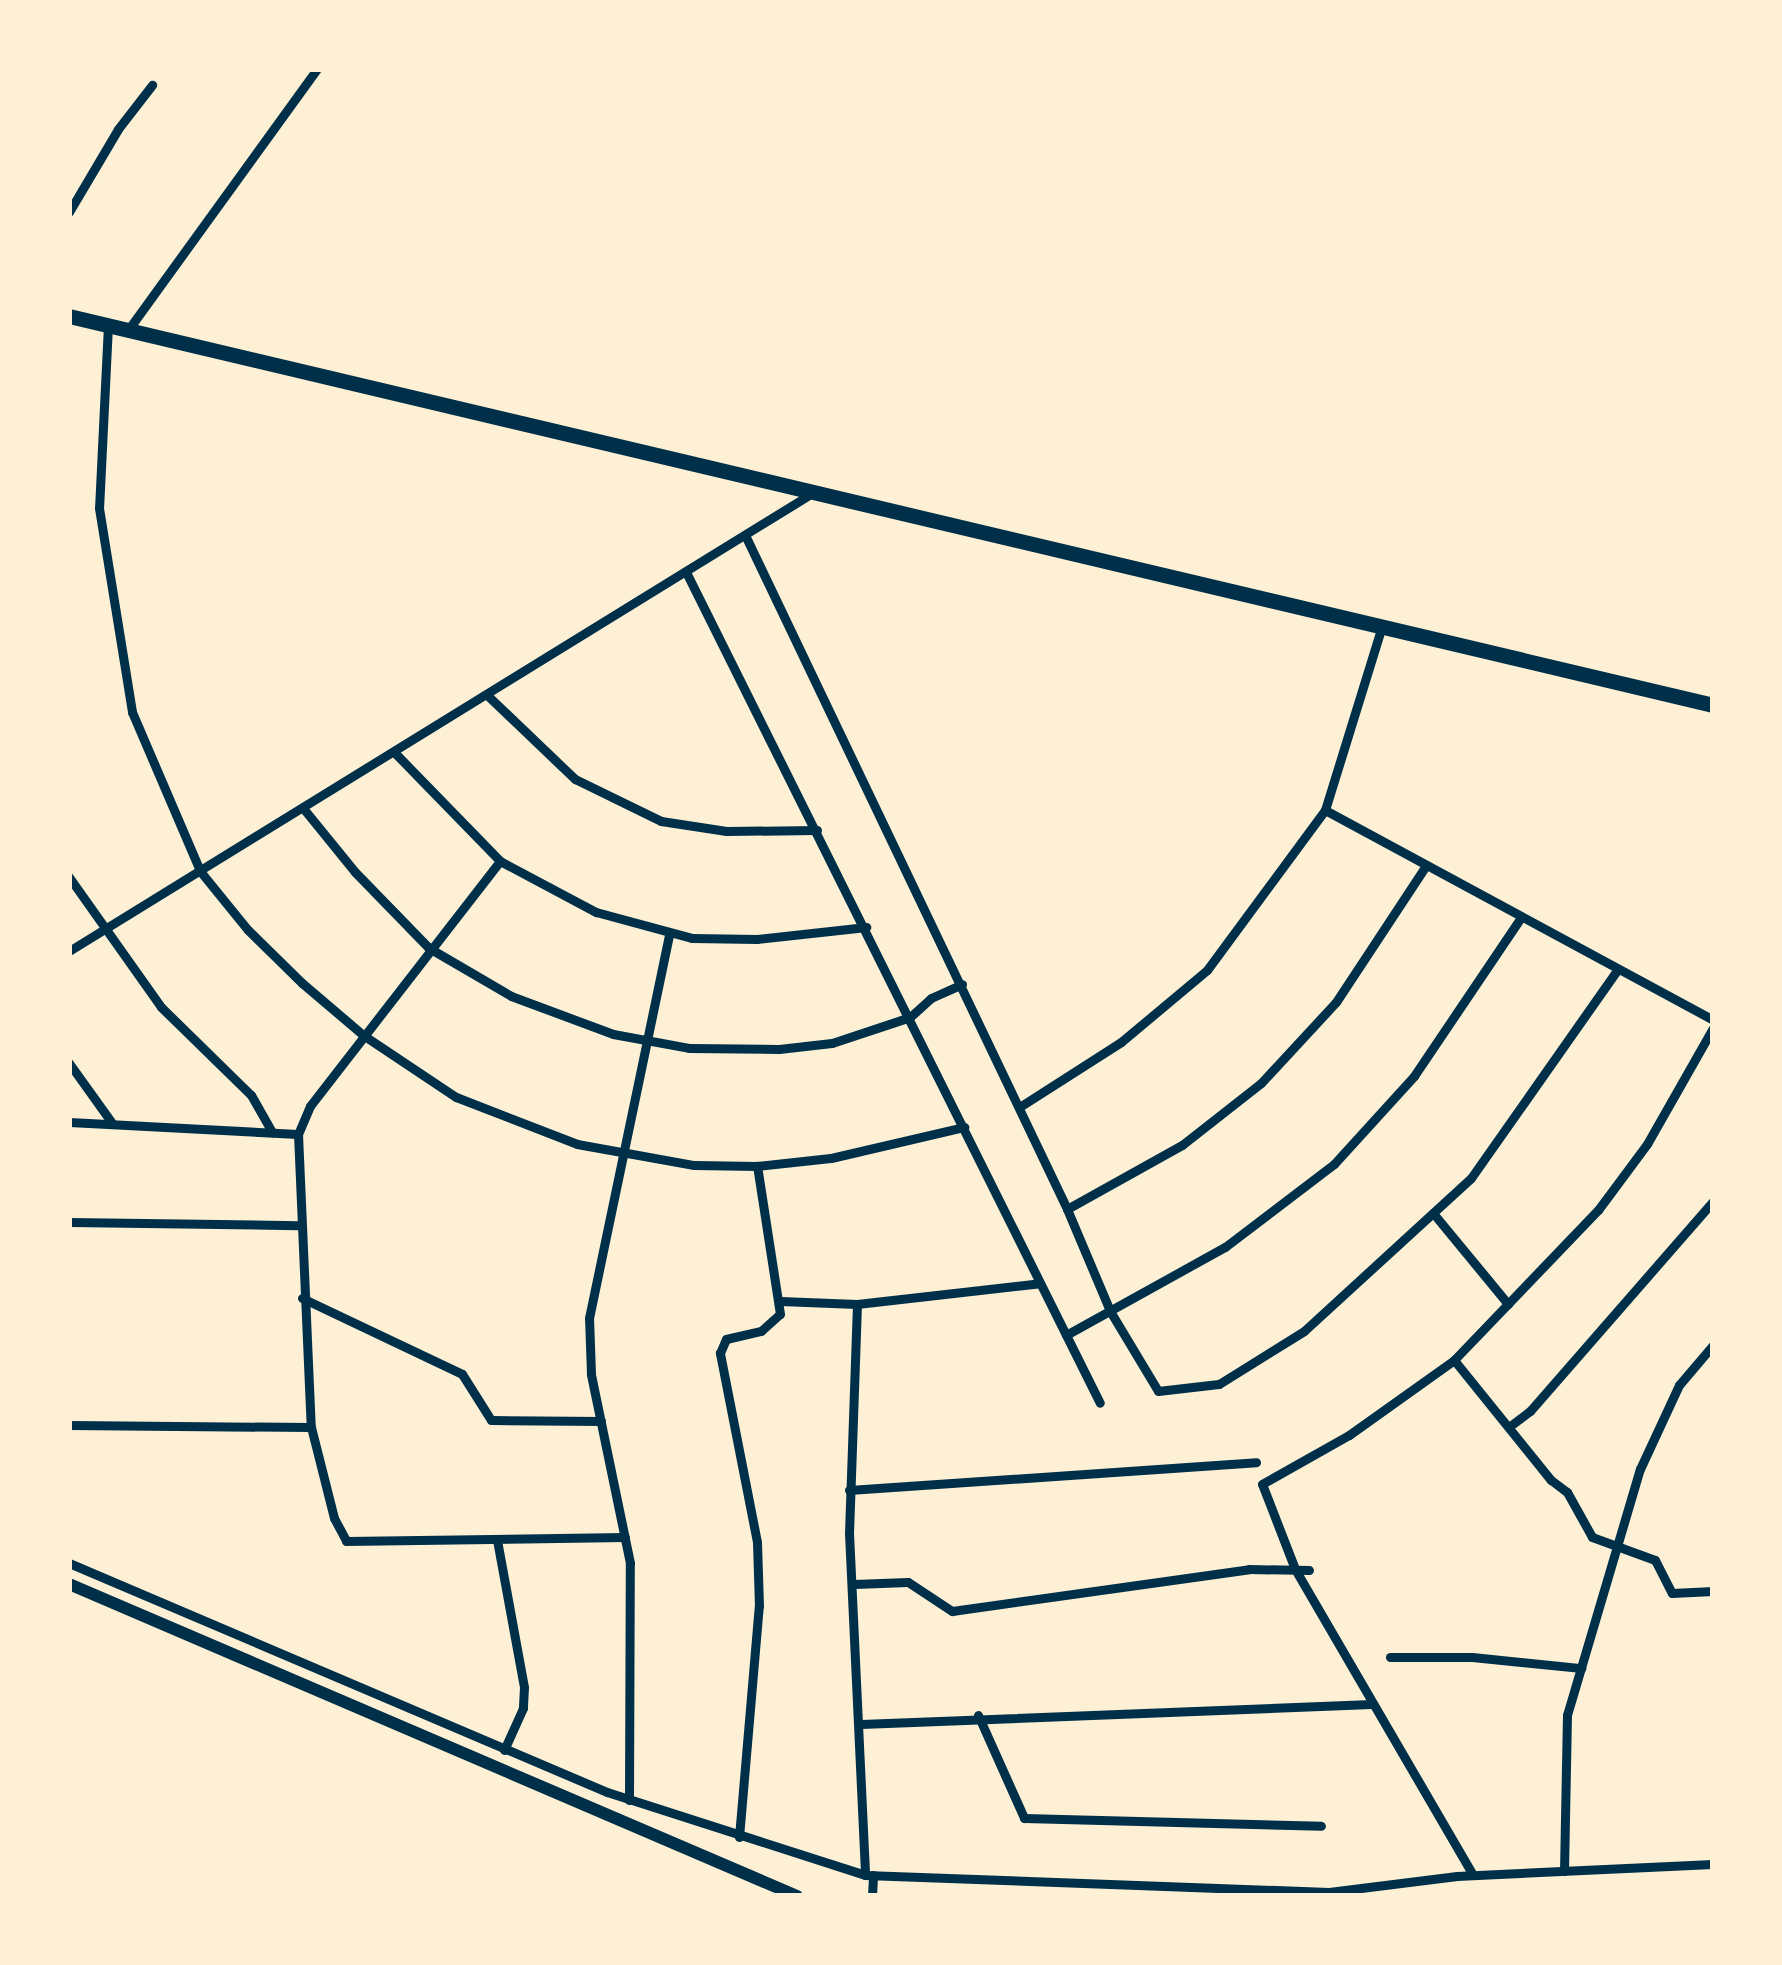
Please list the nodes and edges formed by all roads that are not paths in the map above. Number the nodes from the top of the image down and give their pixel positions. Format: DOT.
graph roads {
  1 [pos="317,69"];
  2 [pos="152,86"];
  3 [pos="69,212"];
  4 [pos="69,316"];
  5 [pos="108,325"];
  6 [pos="128,330"];
  7 [pos="814,492"];
  8 [pos="745,535"];
  9 [pos="686,572"];
  10 [pos="1382,626"];
  11 [pos="487,695"];
  12 [pos="1713,705"];
  13 [pos="394,752"];
  14 [pos="303,808"];
  15 [pos="1325,810"];
  16 [pos="817,830"];
  17 [pos="500,861"];
  18 [pos="1426,867"];
  19 [pos="200,871"];
  20 [pos="69,878"];
  21 [pos="1520,919"];
  22 [pos="866,927"];
  23 [pos="107,928"];
  24 [pos="669,934"];
  25 [pos="429,948"];
  26 [pos="69,951"];
  27 [pos="1616,972"];
  28 [pos="962,984"];
  29 [pos="910,1017"];
  30 [pos="1713,1024"];
  31 [pos="363,1035"];
  32 [pos="647,1042"];
  33 [pos="69,1063"];
  34 [pos="1021,1106"];
  35 [pos="69,1122"];
  36 [pos="112,1123"];
  37 [pos="964,1127"];
  38 [pos="272,1132"];
  39 [pos="298,1134"];
  40 [pos="620,1153"];
  41 [pos="758,1166"];
  42 [pos="1713,1201"];
  43 [pos="1067,1209"];
  44 [pos="1433,1213"];
  45 [pos="69,1222"];
  46 [pos="298,1225"];
  47 [pos="1040,1282"];
  48 [pos="302,1298"];
  49 [pos="780,1300"];
  50 [pos="857,1304"];
  51 [pos="1508,1304"];
  52 [pos="1111,1311"];
  53 [pos="1066,1335"];
  54 [pos="1713,1345"];
  55 [pos="1454,1360"];
  56 [pos="1100,1403"];
  57 [pos="601,1421"];
  58 [pos="69,1425"];
  59 [pos="1510,1426"];
  60 [pos="311,1427"];
  61 [pos="1256,1462"];
  62 [pos="849,1490"];
  63 [pos="625,1537"];
  64 [pos="497,1540"];
  65 [pos="1617,1547"];
  66 [pos="69,1563"];
  67 [pos="1295,1570"];
  68 [pos="1310,1570"];
  69 [pos="69,1584"];
  70 [pos="854,1584"];
  71 [pos="1713,1591"];
  72 [pos="1390,1657"];
  73 [pos="1581,1668"];
  74 [pos="1372,1704"];
  75 [pos="978,1715"];
  76 [pos="861,1724"];
  77 [pos="504,1750"];
  78 [pos="629,1800"];
  79 [pos="1321,1826"];
  80 [pos="739,1837"];
  81 [pos="1713,1864"];
  82 [pos="1564,1871"];
  83 [pos="869,1875"];
  84 [pos="1473,1875"];
  85 [pos="1329,1894"];
  86 [pos="797,1896"];
  87 [pos="872,1896"];
  1 -- 6 [label="street"];
  2 -- 3 [label="street"];
  4 -- 5 [label="main road"];
  5 -- 6 [label="main road"];
  5 -- 19 [label="street"];
  6 -- 7 [label="main road"];
  7 -- 8 [label="street"];
  7 -- 10 [label="main road"];
  8 -- 9 [label="street"];
  8 -- 28 [label="street"];
  9 -- 11 [label="street"];
  9 -- 16 [label="street"];
  10 -- 12 [label="main road"];
  10 -- 15 [label="street"];
  11 -- 13 [label="street"];
  11 -- 16 [label="street"];
  13 -- 14 [label="street"];
  13 -- 17 [label="street"];
  14 -- 19 [label="street"];
  14 -- 25 [label="street"];
  15 -- 18 [label="street"];
  15 -- 34 [label="street"];
  16 -- 22 [label="street"];
  17 -- 24 [label="street"];
  17 -- 25 [label="street"];
  18 -- 21 [label="street"];
  18 -- 43 [label="street"];
  19 -- 23 [label="street"];
  19 -- 31 [label="street"];
  20 -- 23 [label="street"];
  21 -- 27 [label="street"];
  21 -- 52 [label="street"];
  22 -- 24 [label="street"];
  22 -- 29 [label="street"];
  23 -- 26 [label="street"];
  23 -- 38 [label="street"];
  24 -- 32 [label="street"];
  25 -- 31 [label="street"];
  25 -- 32 [label="street"];
  27 -- 30 [label="street"];
  27 -- 44 [label="street"];
  28 -- 29 [label="street"];
  28 -- 34 [label="street"];
  29 -- 32 [label="street"];
  29 -- 37 [label="street"];
  30 -- 51 [label="street"];
  31 -- 39 [label="street"];
  31 -- 40 [label="street"];
  32 -- 40 [label="street"];
  33 -- 36 [label="street"];
  34 -- 43 [label="street"];
  35 -- 36 [label="street"];
  36 -- 38 [label="street"];
  37 -- 41 [label="street"];
  37 -- 47 [label="street"];
  38 -- 39 [label="street"];
  39 -- 46 [label="street"];
  40 -- 41 [label="street"];
  40 -- 57 [label="street"];
  41 -- 49 [label="street"];
  42 -- 59 [label="street"];
  43 -- 52 [label="street"];
  44 -- 51 [label="street"];
  44 -- 52 [label="street"];
  45 -- 46 [label="street"];
  46 -- 48 [label="street"];
  47 -- 50 [label="street"];
  47 -- 53 [label="street"];
  48 -- 57 [label="street"];
  48 -- 60 [label="street"];
  49 -- 50 [label="street"];
  49 -- 80 [label="street"];
  50 -- 62 [label="street"];
  51 -- 55 [label="street"];
  52 -- 53 [label="street"];
  53 -- 56 [label="street"];
  54 -- 65 [label="street"];
  55 -- 59 [label="street"];
  55 -- 67 [label="street"];
  57 -- 63 [label="street"];
  58 -- 60 [label="street"];
  59 -- 65 [label="street"];
  60 -- 64 [label="street"];
  61 -- 62 [label="street"];
  62 -- 70 [label="street"];
  63 -- 64 [label="street"];
  63 -- 78 [label="street"];
  64 -- 77 [label="street"];
  65 -- 71 [label="street"];
  65 -- 73 [label="street"];
  66 -- 77 [label="street"];
  67 -- 68 [label="street"];
  67 -- 70 [label="street"];
  67 -- 74 [label="street"];
  69 -- 86 [label="street"];
  70 -- 76 [label="street"];
  72 -- 73 [label="street"];
  73 -- 82 [label="street"];
  74 -- 75 [label="street"];
  74 -- 84 [label="street"];
  75 -- 76 [label="street"];
  75 -- 79 [label="street"];
  76 -- 83 [label="street"];
  77 -- 78 [label="street"];
  78 -- 80 [label="street"];
  80 -- 83 [label="street"];
  81 -- 82 [label="street"];
  82 -- 84 [label="street"];
  83 -- 85 [label="street"];
  83 -- 87 [label="street"];
  84 -- 85 [label="street"];
}
